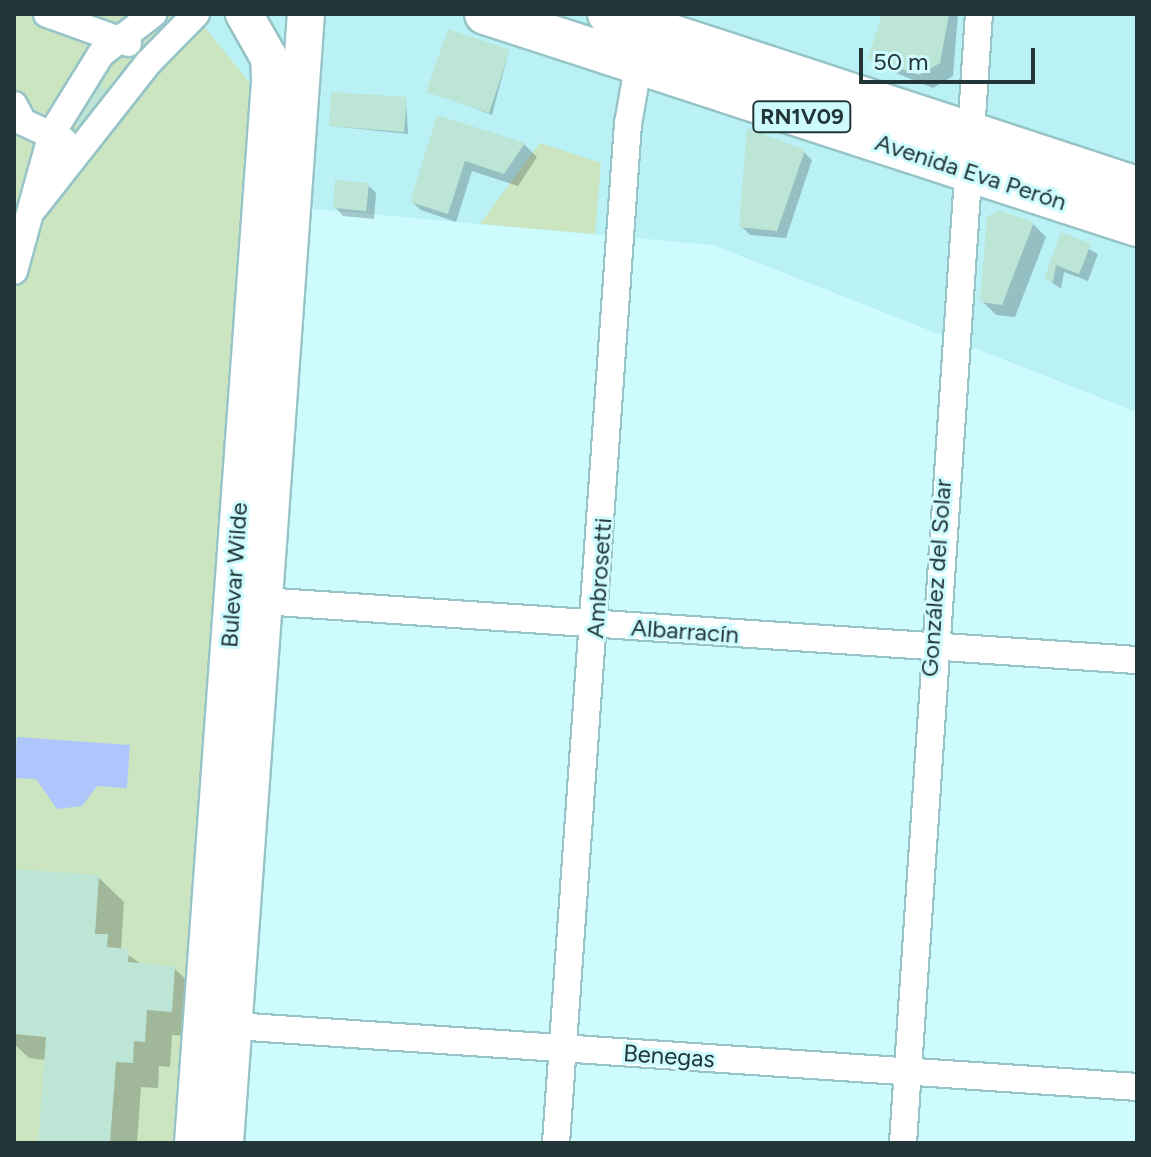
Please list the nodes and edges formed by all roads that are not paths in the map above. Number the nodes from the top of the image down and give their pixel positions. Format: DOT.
graph roads {
  1 [pos="47,14"];
  2 [pos="153,14"];
  3 [pos="196,14"];
  4 [pos="244,14"];
  5 [pos="306,14"];
  6 [pos="485,14"];
  7 [pos="979,14"];
  8 [pos="631,18"];
  9 [pos="121,37"];
  10 [pos="149,62"];
  11 [pos="640,64"];
  12 [pos="14,105"];
  13 [pos="52,133"];
  14 [pos="80,151"];
  15 [pos="968,152"];
  16 [pos="1137,187"];
  17 [pos="34,208"];
  18 [pos="1137,226"];
  19 [pos="14,271"];
  20 [pos="249,600"];
  21 [pos="597,625"];
  22 [pos="931,649"];
  23 [pos="1137,660"];
  24 [pos="218,1025"];
  25 [pos="563,1048"];
  26 [pos="909,1072"];
  27 [pos="1137,1087"];
  28 [pos="193,1143"];
  29 [pos="225,1143"];
  30 [pos="556,1143"];
  31 [pos="903,1143"];
  1 -- 9 [label="street"];
  2 -- 9 [label="street"];
  3 -- 10 [label="street"];
  4 -- 20 [label="main road, Bulevar Wilde"];
  5 -- 20 [label="main road, Bulevar Wilde"];
  6 -- 11 [label="main road, Avenida Eva Perón / RN1V09"];
  7 -- 15 [label="street, González del Solar"];
  8 -- 11 [label="street, Ambrosetti"];
  8 -- 15 [label="main road, Avenida Eva Perón / RN1V09"];
  9 -- 10 [label="street"];
  9 -- 13 [label="street"];
  10 -- 14 [label="street"];
  11 -- 15 [label="main road, Avenida Eva Perón / RN1V09"];
  11 -- 21 [label="street, Ambrosetti"];
  12 -- 13 [label="street"];
  13 -- 14 [label="street"];
  13 -- 17 [label="street"];
  14 -- 17 [label="street"];
  15 -- 16 [label="main road, Avenida Eva Perón / RN1V09"];
  15 -- 18 [label="main road, Avenida Eva Perón / RN1V09"];
  15 -- 22 [label="street, González del Solar"];
  17 -- 19 [label="street"];
  20 -- 21 [label="street, Albarracín"];
  20 -- 24 [label="main road, Bulevar Wilde"];
  21 -- 22 [label="street, Albarracín"];
  21 -- 25 [label="street, Ambrosetti"];
  22 -- 23 [label="street, Albarracín"];
  22 -- 26 [label="street, González del Solar"];
  24 -- 25 [label="street, Benegas"];
  24 -- 28 [label="main road, Bulevar Wilde"];
  24 -- 29 [label="main road, Bulevar Wilde"];
  25 -- 26 [label="street, Benegas"];
  25 -- 30 [label="street, Ambrosetti"];
  26 -- 27 [label="street, Benegas"];
  26 -- 31 [label="street, González del Solar"];
}
